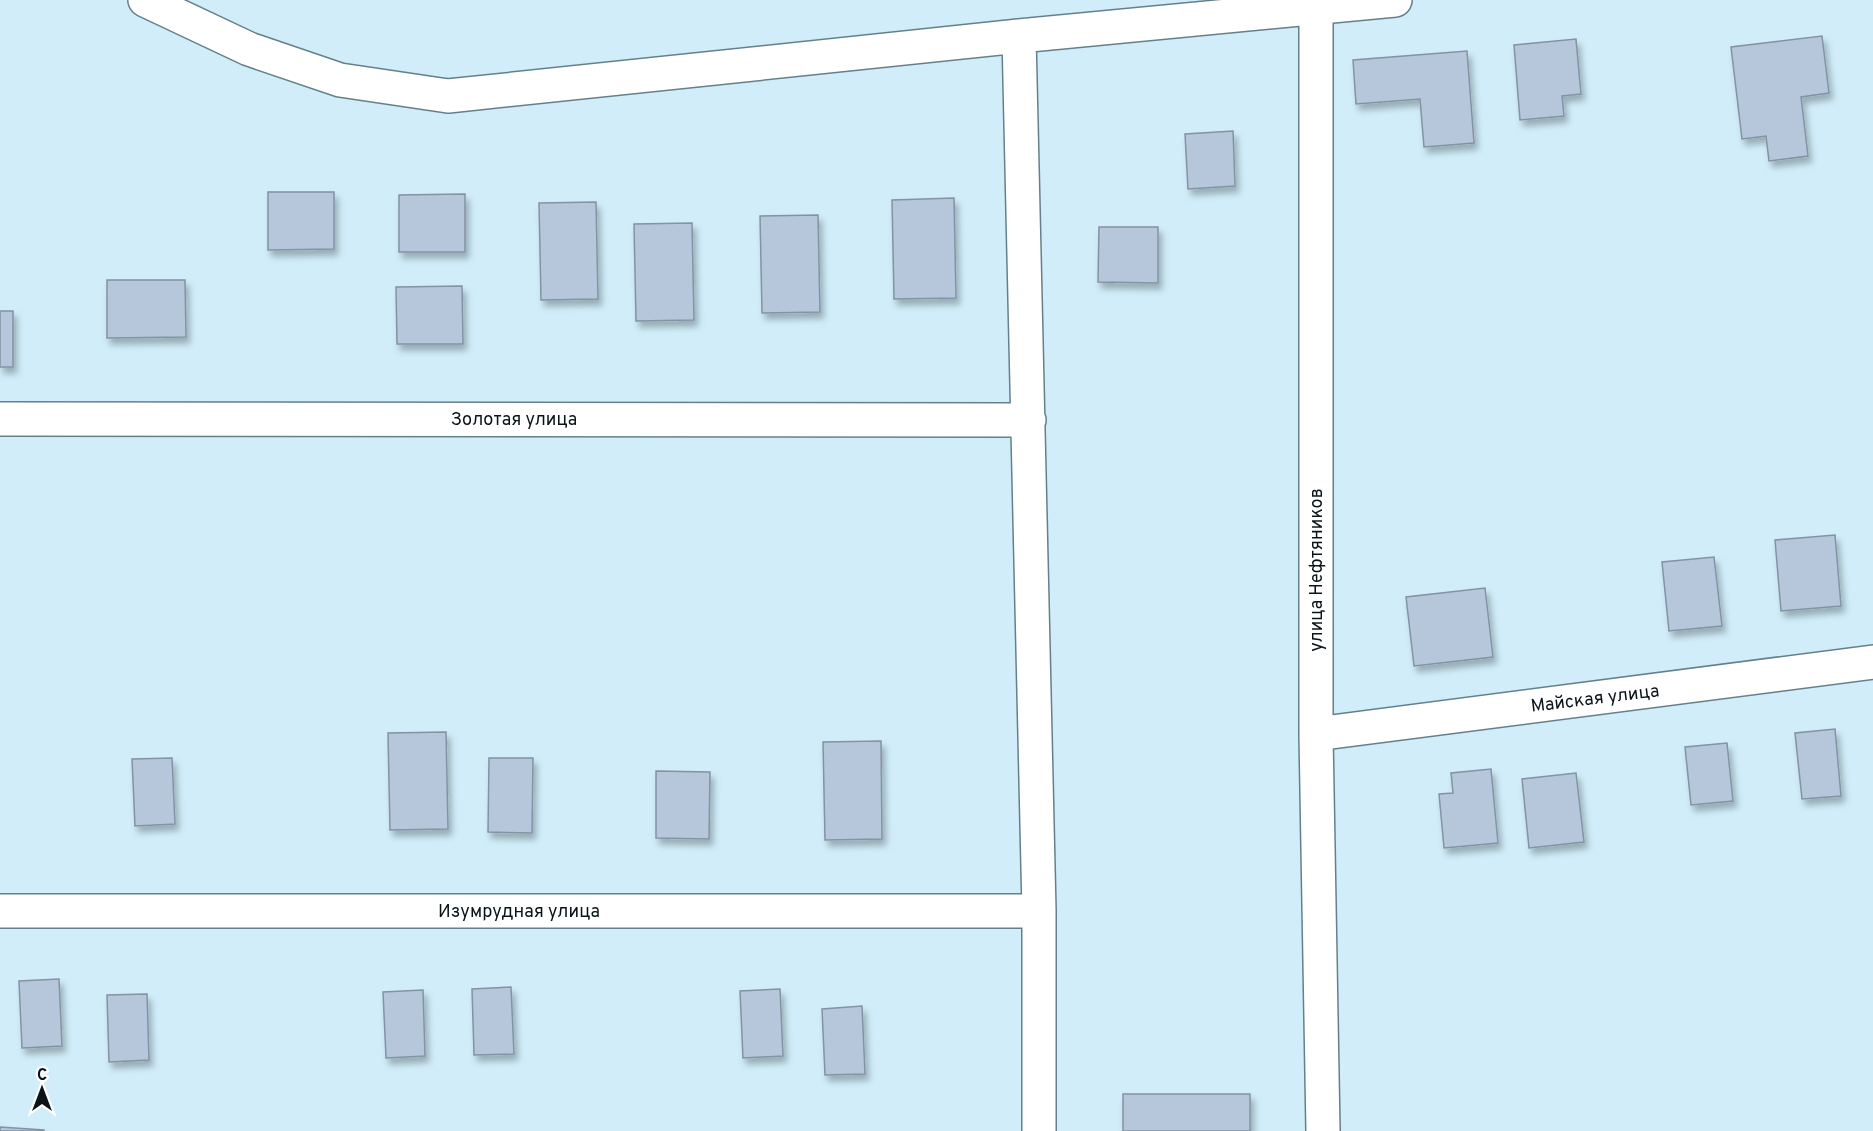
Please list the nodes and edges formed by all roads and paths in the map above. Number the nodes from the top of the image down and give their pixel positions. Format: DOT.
graph roads {
  1 [pos="145,0"];
  2 [pos="1395,0"];
  3 [pos="1317,4"];
  4 [pos="1019,36"];
  5 [pos="0,419"];
  6 [pos="1029,420"];
  7 [pos="1873,662"];
  8 [pos="1316,735"];
  9 [pos="0,911"];
  10 [pos="1039,911"];
  11 [pos="1039,1131"];
  12 [pos="1323,1131"];
  1 -- 4 [label="street"];
  2 -- 3 [label="street"];
  3 -- 4 [label="street"];
  3 -- 8 [label="street, улица Нефтяников"];
  4 -- 6 [label="street"];
  5 -- 6 [label="street, Золотая улица"];
  6 -- 10 [label="street"];
  7 -- 8 [label="street, Майская улица"];
  8 -- 12 [label="street, улица Нефтяников"];
  9 -- 10 [label="street, Изумрудная улица"];
  10 -- 11 [label="street"];
}
